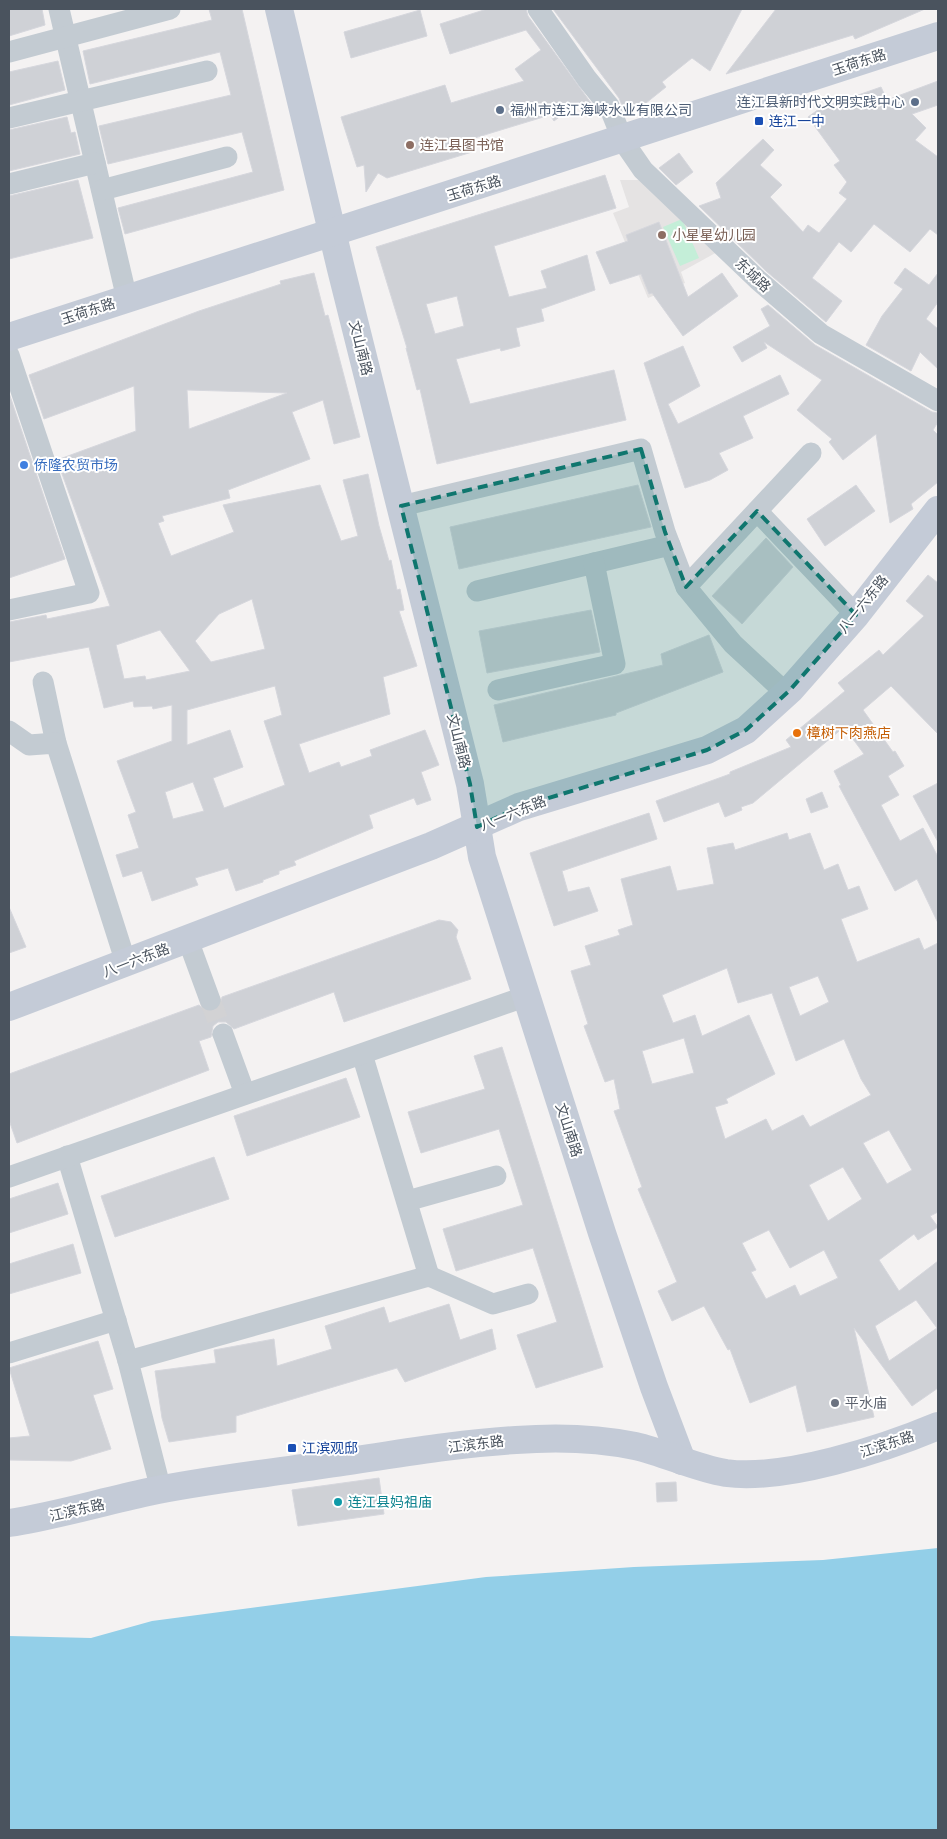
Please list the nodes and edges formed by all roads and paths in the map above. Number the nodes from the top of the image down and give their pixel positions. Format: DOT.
graph roads {
  1 [pos="59,9"];
  2 [pos="170,9"];
  3 [pos="279,9"];
  4 [pos="538,9"];
  5 [pos="65,35"];
  6 [pos="938,36"];
  7 [pos="9,52"];
  8 [pos="207,71"];
  9 [pos="80,100"];
  10 [pos="9,118"];
  11 [pos="623,141"];
  12 [pos="227,157"];
  13 [pos="95,163"];
  14 [pos="9,184"];
  15 [pos="102,190"];
  16 [pos="333,232"];
  17 [pos="127,299"];
  18 [pos="9,337"];
  19 [pos="9,355"];
  20 [pos="938,401"];
  21 [pos="811,453"];
  22 [pos="401,506"];
  23 [pos="938,510"];
  24 [pos="757,511"];
  25 [pos="670,544"];
  26 [pos="594,563"];
  27 [pos="686,587"];
  28 [pos="477,591"];
  29 [pos="9,610"];
  30 [pos="856,615"];
  31 [pos="43,682"];
  32 [pos="498,690"];
  33 [pos="787,694"];
  34 [pos="9,731"];
  35 [pos="56,743"];
  36 [pos="477,827"];
  37 [pos="188,940"];
  38 [pos="126,964"];
  39 [pos="527,996"];
  40 [pos="210,1000"];
  41 [pos="9,1007"];
  42 [pos="223,1034"];
  43 [pos="362,1054"];
  44 [pos="245,1094"];
  45 [pos="68,1156"];
  46 [pos="496,1176"];
  47 [pos="9,1177"];
  48 [pos="407,1201"];
  49 [pos="429,1276"];
  50 [pos="528,1294"];
  51 [pos="116,1320"];
  52 [pos="9,1352"];
  53 [pos="128,1361"];
  54 [pos="938,1405"];
  55 [pos="938,1426"];
  56 [pos="837,1459"];
  57 [pos="682,1461"];
  58 [pos="161,1490"];
  59 [pos="9,1523"];
  1 -- 5 [label="street"];
  2 -- 5 [label="street"];
  3 -- 16 [label="main road, 文山南路"];
  4 -- 11 [label="street, 东城路"];
  5 -- 7 [label="street"];
  5 -- 9 [label="street"];
  6 -- 11 [label="main road, 玉荷东路"];
  8 -- 9 [label="street"];
  9 -- 10 [label="street"];
  9 -- 13 [label="street"];
  11 -- 16 [label="main road, 玉荷东路"];
  11 -- 20 [label="street, 东城路"];
  12 -- 15 [label="street"];
  13 -- 14 [label="street"];
  13 -- 15 [label="street"];
  15 -- 17 [label="street"];
  16 -- 17 [label="main road, 玉荷东路"];
  16 -- 22 [label="main road, 文山南路"];
  17 -- 18 [label="main road, 玉荷东路"];
  19 -- 29 [label="street"];
  21 -- 24 [label="street"];
  22 -- 25 [label="street"];
  22 -- 36 [label="main road, 文山南路"];
  23 -- 30 [label="main road, 八一六东路"];
  24 -- 27 [label="street"];
  24 -- 30 [label="street"];
  25 -- 26 [label="street"];
  25 -- 27 [label="street"];
  26 -- 28 [label="street"];
  26 -- 32 [label="street"];
  27 -- 33 [label="street"];
  30 -- 33 [label="main road, 八一六东路"];
  31 -- 35 [label="street"];
  33 -- 36 [label="main road, 八一六东路"];
  34 -- 35 [label="street"];
  35 -- 38 [label="street"];
  36 -- 37 [label="main road, 八一六东路"];
  36 -- 39 [label="main road, 文山南路"];
  37 -- 38 [label="main road, 八一六东路"];
  37 -- 40 [label="street"];
  38 -- 41 [label="main road, 八一六东路"];
  39 -- 43 [label="street"];
  39 -- 57 [label="main road, 文山南路"];
  42 -- 44 [label="street"];
  43 -- 44 [label="street"];
  43 -- 48 [label="street"];
  44 -- 45 [label="street"];
  45 -- 47 [label="street"];
  45 -- 51 [label="street"];
  46 -- 48 [label="street"];
  48 -- 49 [label="street"];
  49 -- 50 [label="street"];
  49 -- 53 [label="street"];
  51 -- 52 [label="street"];
  51 -- 53 [label="street"];
  53 -- 58 [label="street"];
  54 -- 56 [label="main road"];
  55 -- 56 [label="main road, 江滨东路"];
  56 -- 57 [label="main road, 江滨东路"];
  57 -- 58 [label="main road, 江滨东路"];
  58 -- 59 [label="main road, 江滨东路"];
}
